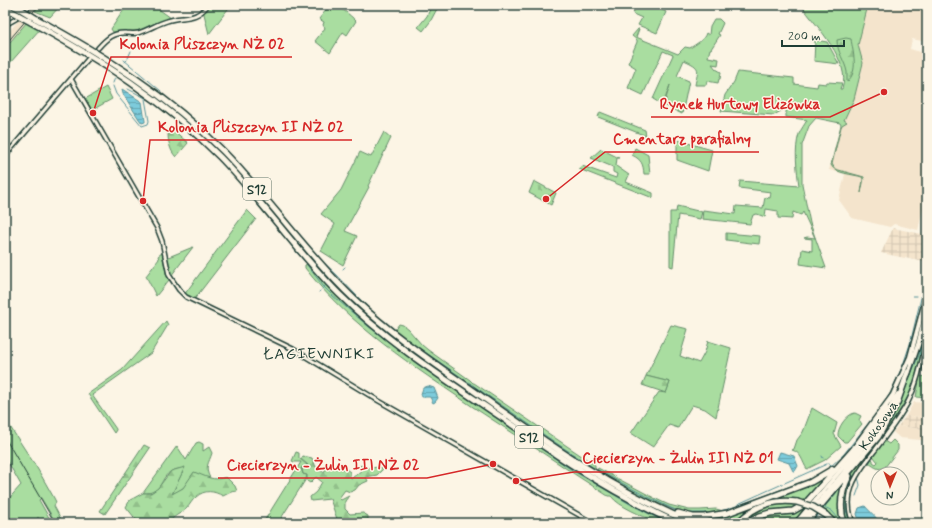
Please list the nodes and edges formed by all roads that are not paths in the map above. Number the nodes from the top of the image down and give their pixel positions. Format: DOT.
graph roads {
  1 [pos="12,5"];
  2 [pos="29,5"];
  3 [pos="208,5"];
  4 [pos="5,8"];
  5 [pos="33,20"];
  6 [pos="5,25"];
  7 [pos="98,48"];
  8 [pos="88,59"];
  9 [pos="71,79"];
  10 [pos="5,156"];
  11 [pos="927,294"];
  12 [pos="927,310"];
  13 [pos="927,337"];
  14 [pos="908,372"];
  15 [pos="892,397"];
  16 [pos="844,461"];
  17 [pos="854,467"];
  18 [pos="663,510"];
  19 [pos="677,522"];
  20 [pos="594,523"];
  21 [pos="693,523"];
  22 [pos="738,523"];
  23 [pos="747,523"];
  24 [pos="796,523"];
  25 [pos="801,523"];
  26 [pos="806,523"];
  27 [pos="834,523"];
  28 [pos="844,523"];
  29 [pos="853,523"];
  1 -- 5 [label="highway, S12, bridge"];
  2 -- 6 [label="street"];
  3 -- 7 [label="street"];
  4 -- 5 [label="highway, S12, bridge"];
  5 -- 18 [label="highway, S12"];
  5 -- 19 [label="highway, S12"];
  8 -- 9 [label="street"];
  9 -- 10 [label="street"];
  9 -- 20 [label="street"];
  11 -- 15 [label="main road"];
  12 -- 14 [label="main road"];
  13 -- 29 [label="street, Kokosowa"];
  14 -- 17 [label="highway"];
  14 -- 25 [label="main road"];
  15 -- 16 [label="highway"];
  15 -- 24 [label="main road"];
  16 -- 18 [label="highway"];
  16 -- 23 [label="highway"];
  17 -- 26 [label="highway"];
  17 -- 28 [label="highway"];
  18 -- 21 [label="highway, S12"];
  22 -- 27 [label="highway, bridge"];
}
